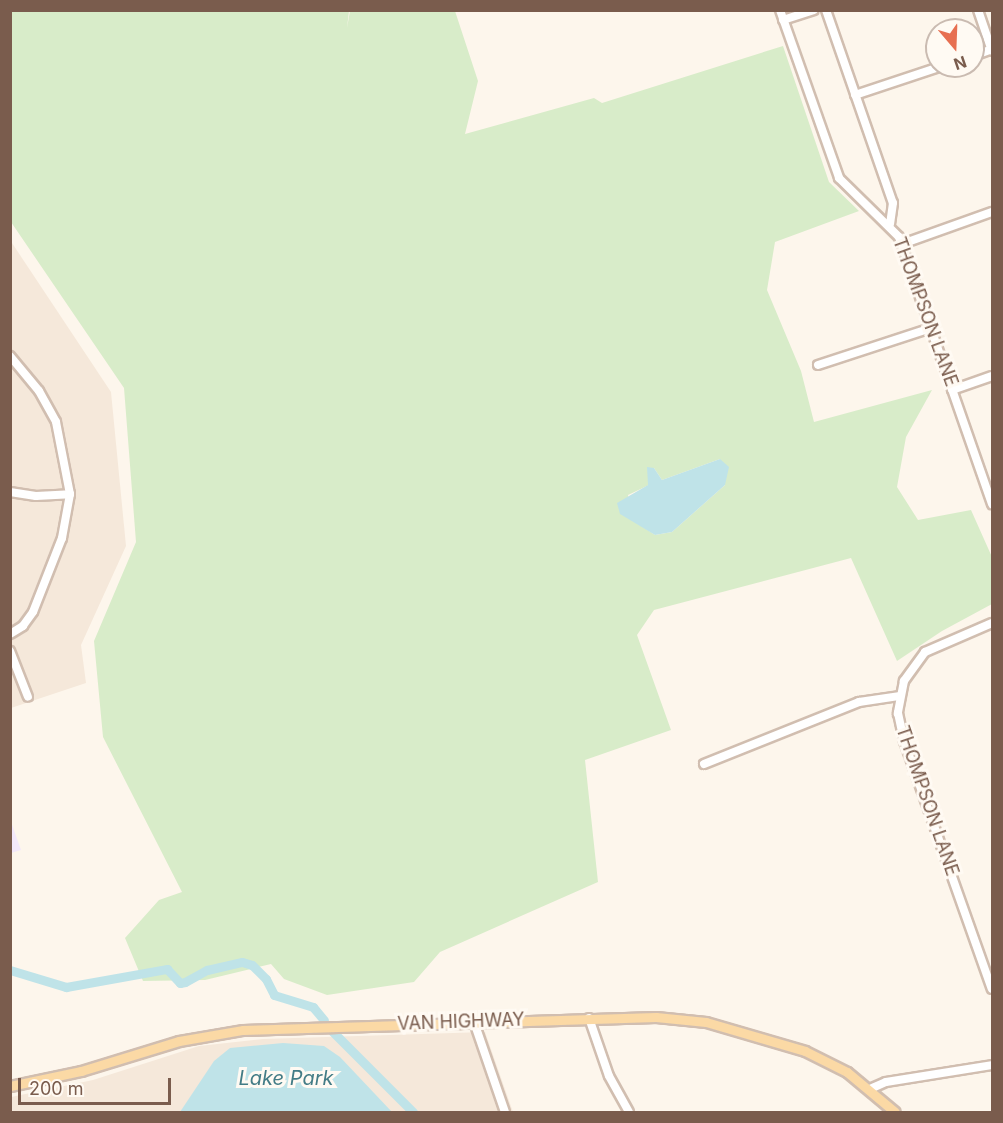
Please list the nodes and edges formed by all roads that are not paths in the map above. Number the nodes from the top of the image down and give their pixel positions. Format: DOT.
graph roads {
  1 [pos="780,10"];
  2 [pos="813,10"];
  3 [pos="826,10"];
  4 [pos="978,10"];
  5 [pos="783,20"];
  6 [pos="992,50"];
  7 [pos="925,72"];
  8 [pos="855,95"];
  9 [pos="993,212"];
  10 [pos="890,224"];
  11 [pos="902,244"];
  12 [pos="931,328"];
  13 [pos="10,356"];
  14 [pos="818,365"];
  15 [pos="993,376"];
  16 [pos="952,390"];
  17 [pos="10,492"];
  18 [pos="70,494"];
  19 [pos="993,504"];
  20 [pos="993,623"];
  21 [pos="10,634"];
  22 [pos="10,651"];
  23 [pos="899,696"];
  24 [pos="28,697"];
  25 [pos="704,764"];
  26 [pos="993,989"];
  27 [pos="590,1018"];
  28 [pos="474,1022"];
  29 [pos="993,1065"];
  30 [pos="10,1086"];
  31 [pos="870,1089"];
  32 [pos="505,1113"];
  33 [pos="629,1113"];
  34 [pos="895,1113"];
  1 -- 5 [label="street, THOMPSON LANE"];
  2 -- 5 [label="street"];
  3 -- 8 [label="street, THOMPSON LANE"];
  4 -- 6 [label="street"];
  5 -- 10 [label="street, THOMPSON LANE"];
  7 -- 8 [label="street"];
  8 -- 10 [label="street, THOMPSON LANE"];
  9 -- 11 [label="street"];
  10 -- 11 [label="street, THOMPSON LANE"];
  11 -- 12 [label="street, THOMPSON LANE"];
  12 -- 14 [label="street"];
  12 -- 16 [label="street, THOMPSON LANE"];
  13 -- 18 [label="street"];
  15 -- 16 [label="street"];
  16 -- 19 [label="street, THOMPSON LANE"];
  17 -- 18 [label="street"];
  18 -- 21 [label="street"];
  20 -- 23 [label="street, THOMPSON LANE"];
  22 -- 24 [label="street"];
  23 -- 25 [label="street"];
  23 -- 26 [label="street, THOMPSON LANE"];
  27 -- 28 [label="main road, VAN HIGHWAY"];
  27 -- 31 [label="main road, VAN HIGHWAY"];
  27 -- 33 [label="street"];
  28 -- 30 [label="main road, VAN HIGHWAY"];
  28 -- 32 [label="street"];
  29 -- 31 [label="street"];
  31 -- 34 [label="main road, VAN HIGHWAY"];
}
